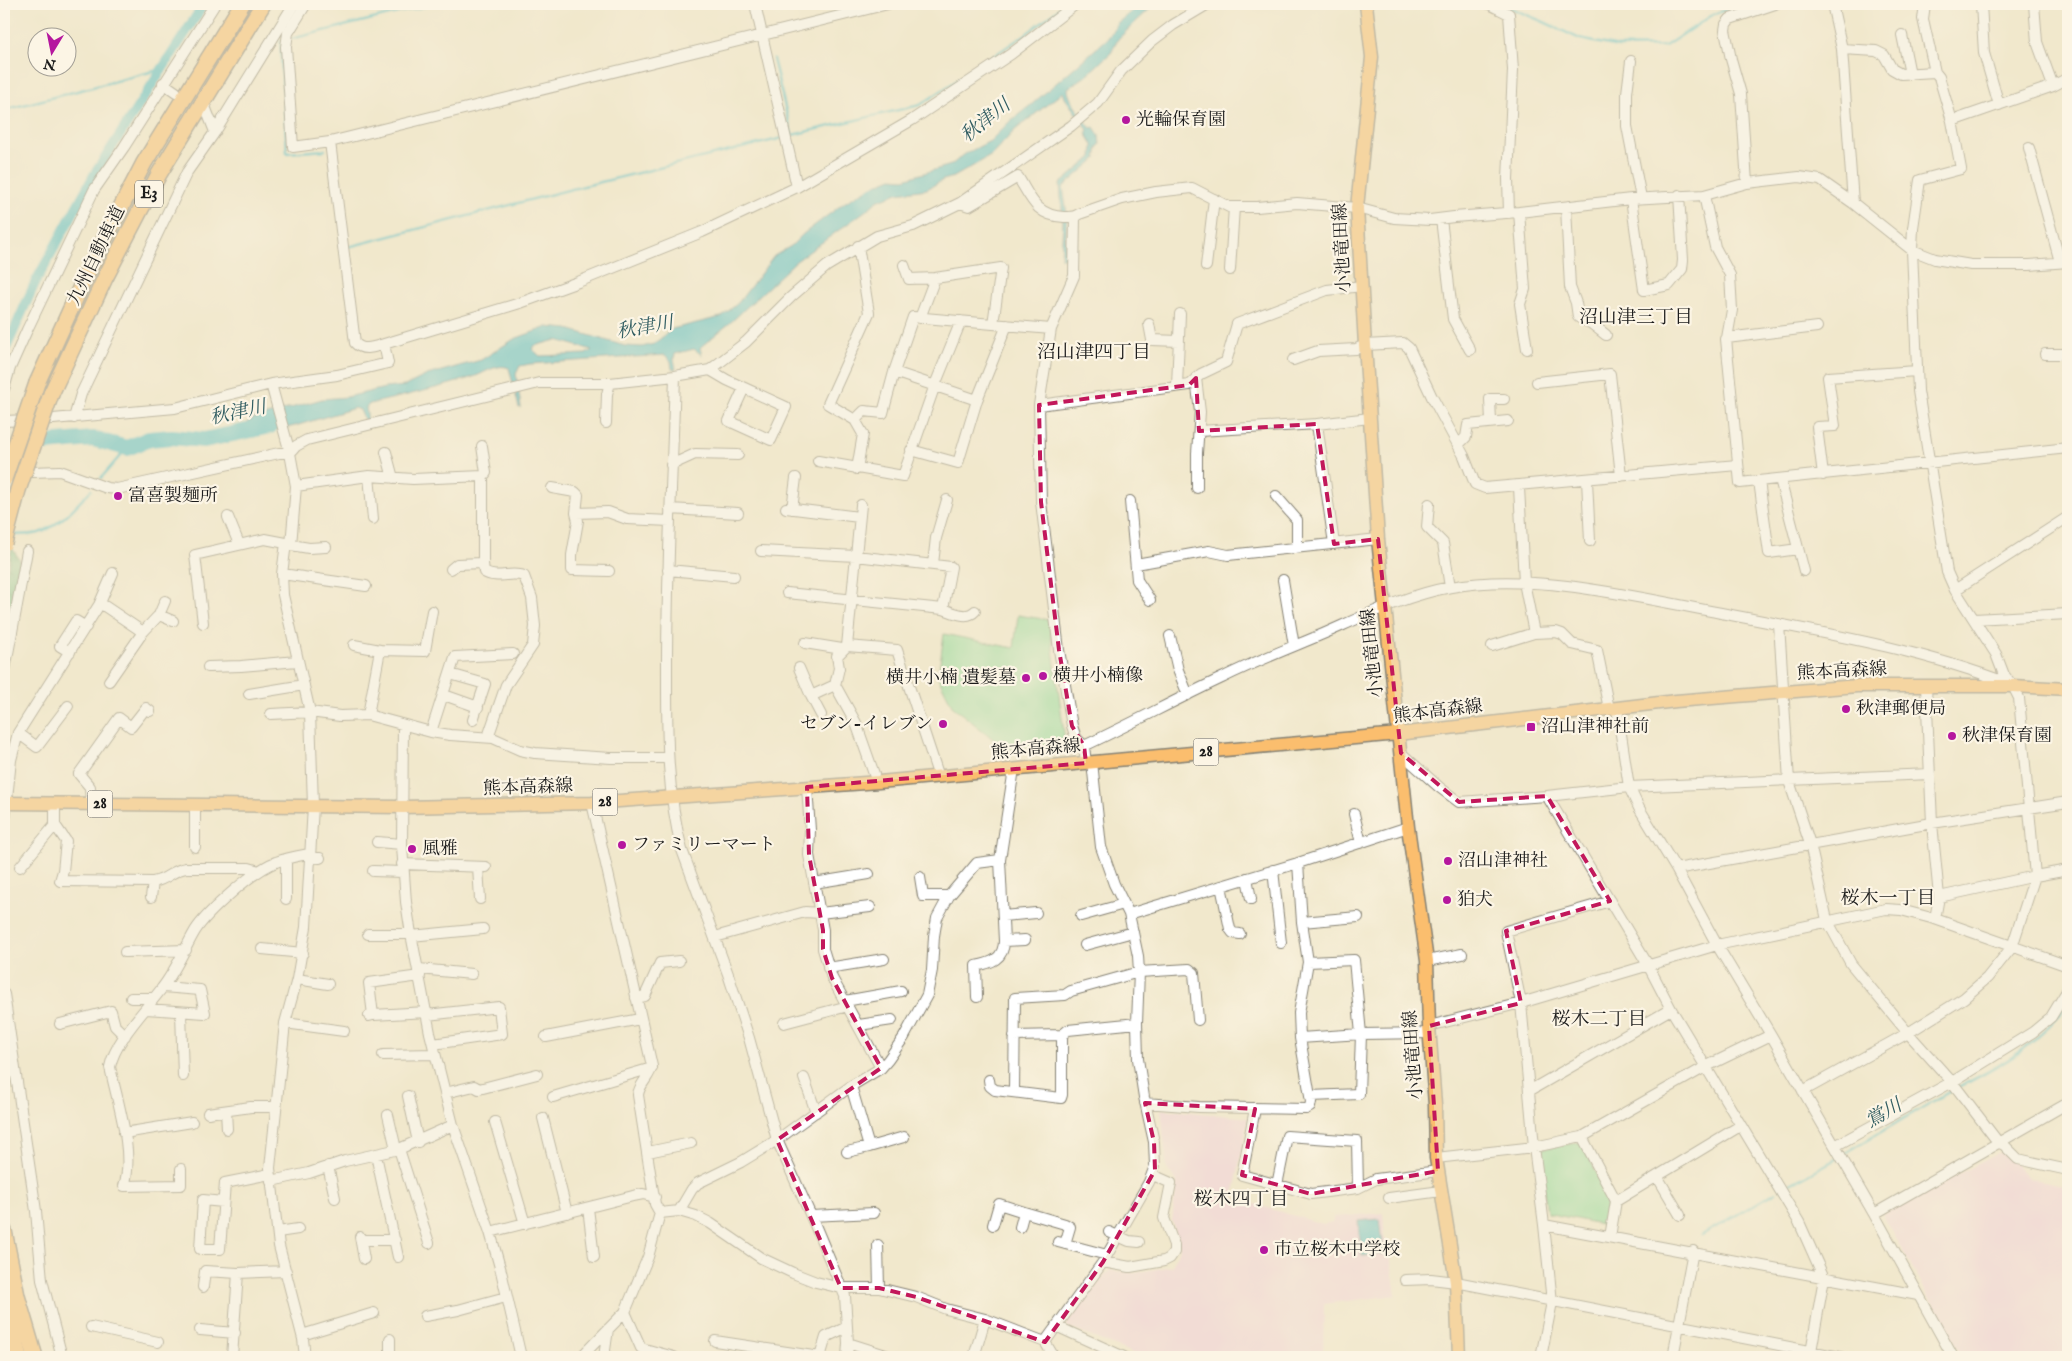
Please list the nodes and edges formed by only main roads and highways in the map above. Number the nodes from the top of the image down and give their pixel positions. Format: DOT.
graph roads {
  1 [pos="242,4"];
  2 [pos="263,4"];
  3 [pos="1366,4"];
  4 [pos="4,479"];
  5 [pos="4,543"];
  6 [pos="2068,689"];
  7 [pos="1398,734"];
  8 [pos="6,803"];
  9 [pos="4,1231"];
  10 [pos="4,1301"];
  11 [pos="19,1357"];
  12 [pos="35,1357"];
  13 [pos="1458,1357"];
  1 -- 4 [label="highway, 九州自動車道 / E3, bridge"];
  2 -- 5 [label="highway, 九州自動車道 / E3, bridge"];
  3 -- 7 [label="main road, 小池竜田線"];
  6 -- 7 [label="main road, 熊本高森線 / 28"];
  7 -- 8 [label="main road, 熊本高森線 / 28"];
  7 -- 13 [label="main road, 小池竜田線"];
  9 -- 12 [label="highway"];
  10 -- 11 [label="highway"];
}
